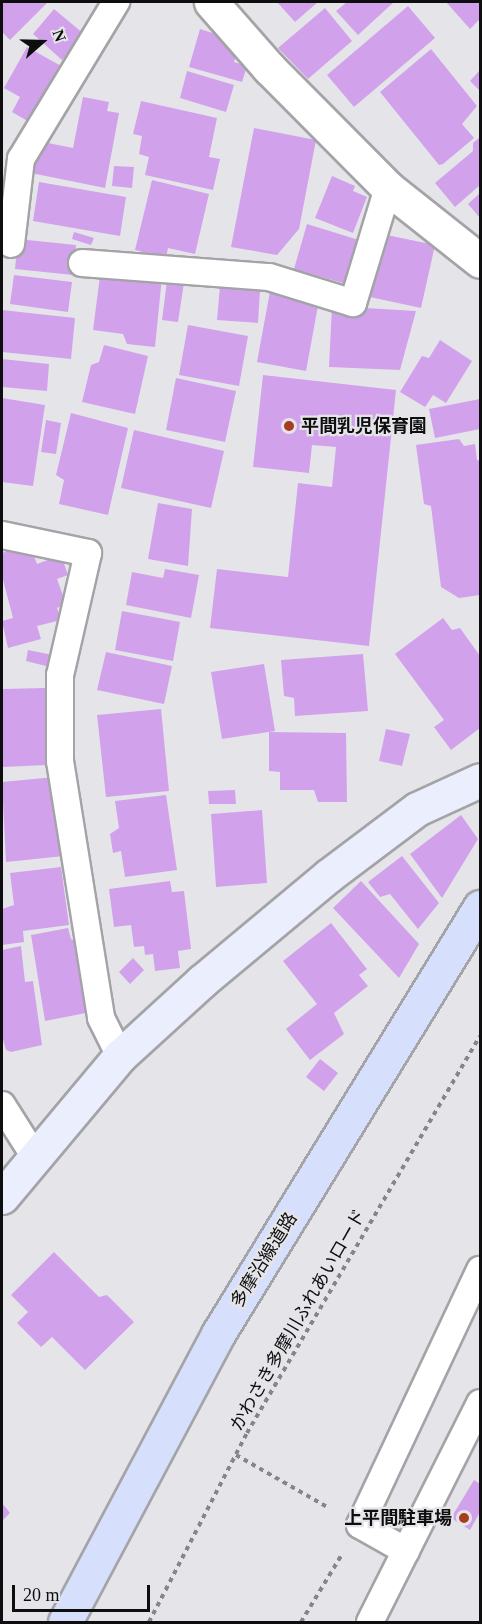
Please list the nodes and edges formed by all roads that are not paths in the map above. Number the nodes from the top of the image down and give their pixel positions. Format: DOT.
graph roads {
  1 [pos="116,2"];
  2 [pos="212,2"];
  3 [pos="388,188"];
  4 [pos="11,244"];
  5 [pos="480,261"];
  6 [pos="82,263"];
  7 [pos="2,535"];
  8 [pos="480,780"];
  9 [pos="480,907"];
  10 [pos="120,1056"];
  11 [pos="2,1105"];
  12 [pos="36,1157"];
  13 [pos="2,1197"];
  14 [pos="480,1270"];
  15 [pos="480,1403"];
  16 [pos="406,1551"];
  17 [pos="65,1623"];
  18 [pos="370,1623"];
  1 -- 4 [label="lane"];
  2 -- 3 [label="street"];
  3 -- 5 [label="street"];
  3 -- 6 [label="lane"];
  7 -- 10 [label="lane"];
  8 -- 10 [label="street"];
  9 -- 17 [label="main road, 多摩沿線道路"];
  10 -- 12 [label="street"];
  11 -- 12 [label="lane"];
  12 -- 13 [label="street"];
  14 -- 16 [label="lane"];
  15 -- 16 [label="lane"];
  16 -- 18 [label="lane"];
}
